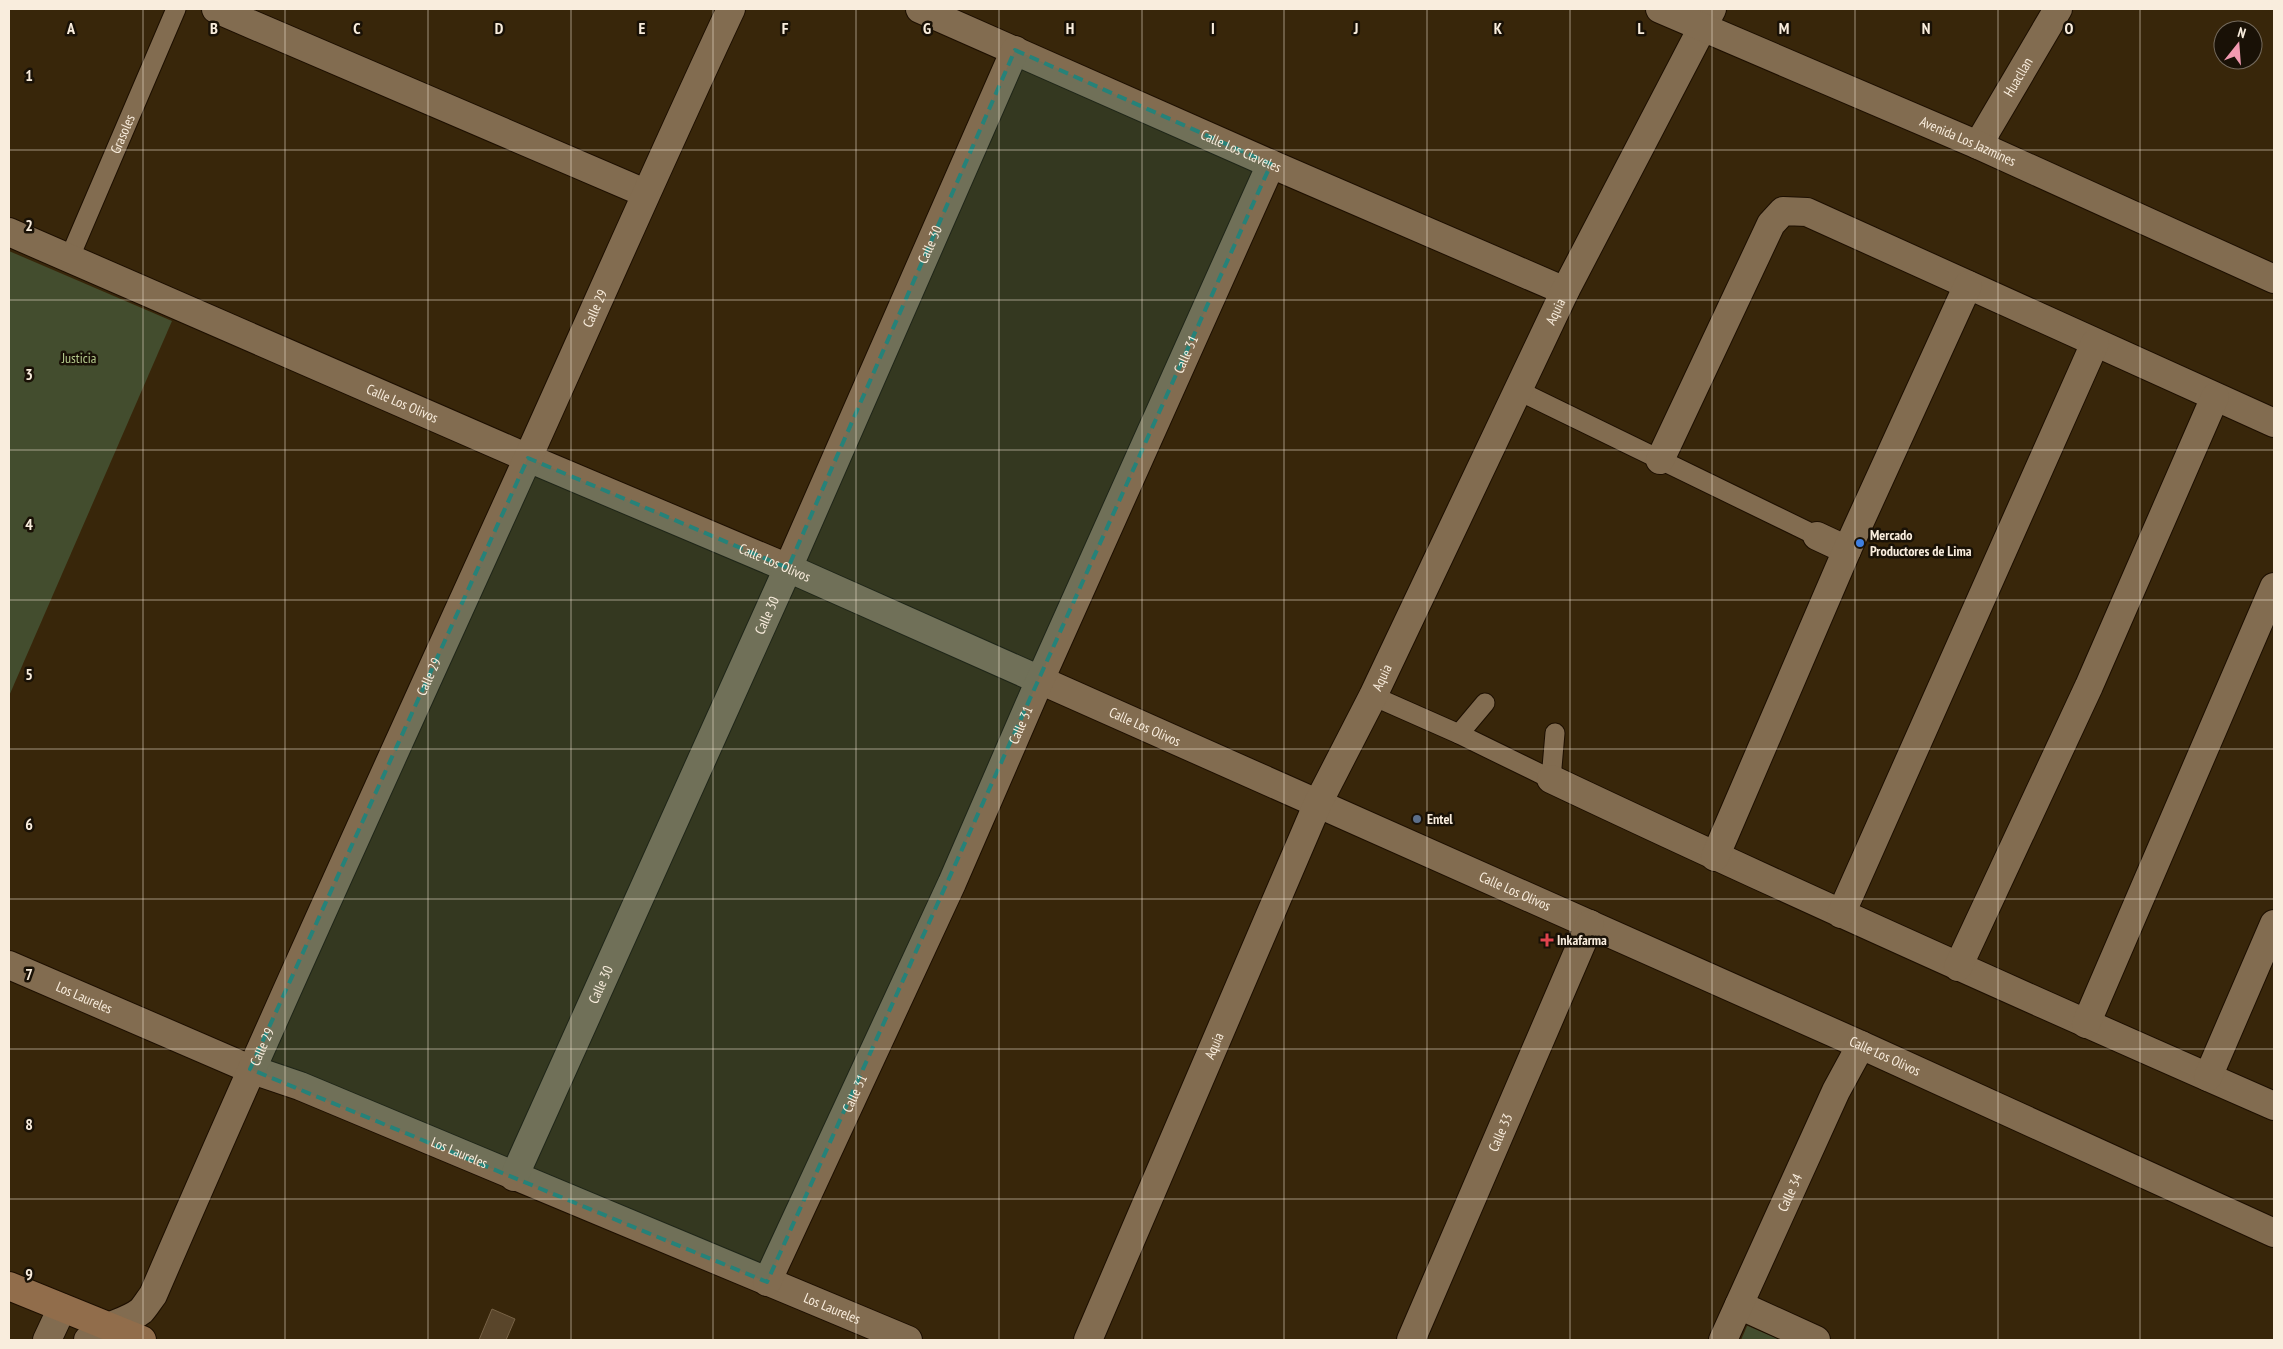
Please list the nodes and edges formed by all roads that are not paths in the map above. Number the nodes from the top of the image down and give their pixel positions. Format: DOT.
graph roads {
  1 [pos="176,9"];
  2 [pos="216,9"];
  3 [pos="730,9"];
  4 [pos="920,9"];
  5 [pos="1660,9"];
  6 [pos="2058,9"];
  7 [pos="1707,18"];
  8 [pos="1015,50"];
  9 [pos="1978,145"];
  10 [pos="1271,164"];
  11 [pos="645,193"];
  12 [pos="9,232"];
  13 [pos="69,259"];
  14 [pos="2274,279"];
  15 [pos="1968,285"];
  16 [pos="1565,291"];
  17 [pos="2095,344"];
  18 [pos="1517,390"];
  19 [pos="2214,397"];
  20 [pos="2274,424"];
  21 [pos="528,458"];
  22 [pos="1660,460"];
  23 [pos="1816,536"];
  24 [pos="1847,550"];
  25 [pos="788,568"];
  26 [pos="2274,587"];
  27 [pos="1040,680"];
  28 [pos="1373,696"];
  29 [pos="1485,703"];
  30 [pos="1555,733"];
  31 [pos="1460,734"];
  32 [pos="1551,779"];
  33 [pos="1318,803"];
  34 [pos="1715,857"];
  35 [pos="1841,914"];
  36 [pos="1590,924"];
  37 [pos="2274,924"];
  38 [pos="9,966"];
  39 [pos="1958,967"];
  40 [pos="2086,1024"];
  41 [pos="1860,1045"];
  42 [pos="250,1068"];
  43 [pos="2208,1077"];
  44 [pos="2274,1106"];
  45 [pos="514,1177"];
  46 [pos="2274,1233"];
  47 [pos="767,1282"];
  48 [pos="9,1286"];
  49 [pos="1739,1305"];
  50 [pos="62,1308"];
  51 [pos="98,1333"];
  52 [pos="47,1340"];
  53 [pos="142,1340"];
  54 [pos="908,1340"];
  55 [pos="1088,1340"];
  56 [pos="1411,1340"];
  57 [pos="1723,1340"];
  58 [pos="1816,1340"];
  1 -- 13 [label="lane, Grasoles"];
  2 -- 11 [label="street"];
  3 -- 11 [label="street, Calle 29"];
  4 -- 8 [label="street, Calle Los Claveles"];
  5 -- 7 [label="street, Avenida Los Jazmines"];
  6 -- 9 [label="street, Huacllan"];
  7 -- 9 [label="street, Avenida Los Jazmines"];
  7 -- 16 [label="street, Aquia"];
  8 -- 10 [label="street, Calle Los Claveles"];
  8 -- 25 [label="street, Calle 30"];
  9 -- 14 [label="street, Avenida Los Jazmines"];
  10 -- 16 [label="street, Calle Los Claveles"];
  10 -- 27 [label="street, Calle 31"];
  11 -- 21 [label="street, Calle 29"];
  12 -- 13 [label="street, Calle Los Olivos"];
  13 -- 21 [label="street, Calle Los Olivos"];
  15 -- 17 [label="street"];
  15 -- 22 [label="street"];
  15 -- 24 [label="street"];
  16 -- 18 [label="street, Aquia"];
  17 -- 19 [label="street"];
  17 -- 35 [label="street"];
  18 -- 22 [label="lane"];
  18 -- 28 [label="street, Aquia"];
  19 -- 20 [label="street"];
  19 -- 39 [label="street"];
  21 -- 25 [label="street, Calle Los Olivos"];
  21 -- 42 [label="street, Calle 29"];
  22 -- 23 [label="lane"];
  23 -- 24 [label="street"];
  24 -- 34 [label="street"];
  25 -- 27 [label="street, Calle Los Olivos"];
  25 -- 45 [label="street, Calle 30"];
  26 -- 40 [label="street"];
  27 -- 33 [label="street, Calle Los Olivos"];
  27 -- 47 [label="street, Calle 31"];
  28 -- 31 [label="lane"];
  28 -- 33 [label="street, Aquia"];
  29 -- 31 [label="lane"];
  30 -- 32 [label="lane"];
  31 -- 32 [label="lane"];
  32 -- 34 [label="street"];
  33 -- 36 [label="street, Calle Los Olivos"];
  33 -- 55 [label="street, Aquia"];
  34 -- 35 [label="street"];
  35 -- 39 [label="street"];
  36 -- 41 [label="street, Calle Los Olivos"];
  36 -- 56 [label="street, Calle 33"];
  37 -- 43 [label="street"];
  38 -- 42 [label="street, Los Laureles"];
  39 -- 40 [label="street"];
  40 -- 43 [label="street"];
  41 -- 46 [label="street, Calle Los Olivos"];
  41 -- 49 [label="street, Calle 34"];
  42 -- 45 [label="street, Los Laureles"];
  42 -- 51 [label="street, Calle 29"];
  43 -- 44 [label="street"];
  45 -- 47 [label="street, Los Laureles"];
  47 -- 54 [label="street, Los Laureles"];
  48 -- 50 [label="main road"];
  49 -- 57 [label="street, Calle 34"];
  49 -- 58 [label="street"];
  50 -- 51 [label="main road"];
  50 -- 52 [label="street"];
  51 -- 53 [label="main road"];
}
